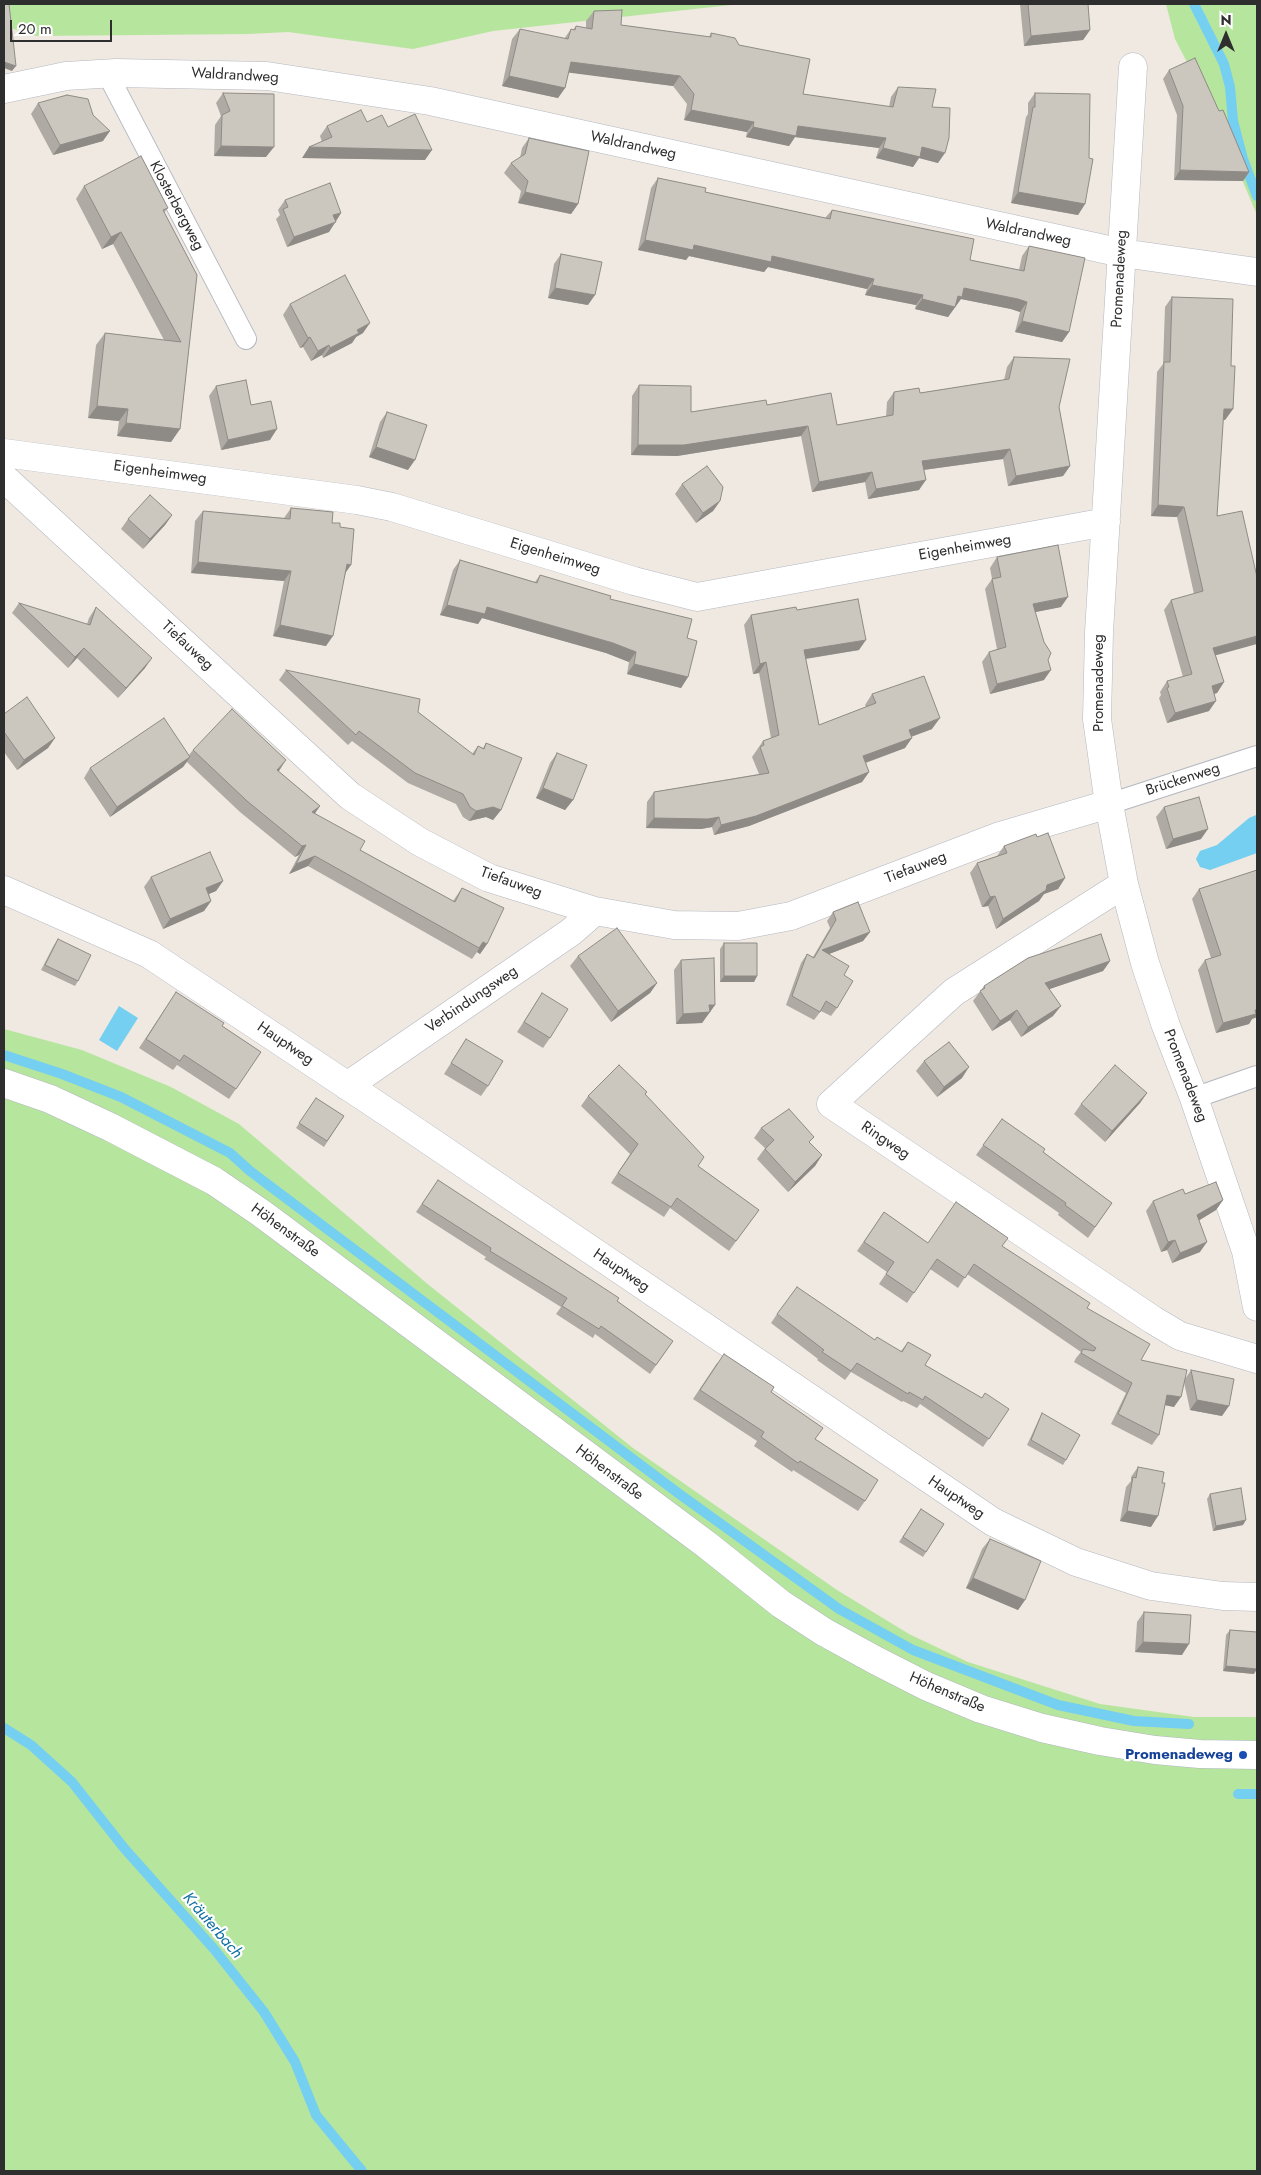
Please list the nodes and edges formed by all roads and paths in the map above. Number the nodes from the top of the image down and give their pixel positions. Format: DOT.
graph roads {
  1 [pos="1133,67"];
  2 [pos="107,74"];
  3 [pos="4,89"];
  4 [pos="1122,253"];
  5 [pos="1257,272"];
  6 [pos="246,338"];
  7 [pos="4,453"];
  8 [pos="4,478"];
  9 [pos="1106,522"];
  10 [pos="1257,756"];
  11 [pos="1109,804"];
  12 [pos="1124,884"];
  13 [pos="4,890"];
  14 [pos="595,911"];
  15 [pos="1257,1076"];
  16 [pos="4,1082"];
  17 [pos="347,1086"];
  18 [pos="1194,1098"];
  19 [pos="1257,1307"];
  20 [pos="1257,1359"];
  21 [pos="1257,1597"];
  22 [pos="1257,1755"];
  1 -- 4 [label="street, Promenadeweg"];
  2 -- 3 [label="street, Waldrandweg"];
  2 -- 4 [label="street, Waldrandweg"];
  2 -- 6 [label="lane, Klosterbergweg"];
  4 -- 5 [label="street, Waldrandweg"];
  4 -- 9 [label="street, Promenadeweg"];
  7 -- 9 [label="street, Eigenheimweg"];
  8 -- 14 [label="street, Tiefauweg"];
  9 -- 11 [label="street, Promenadeweg"];
  10 -- 11 [label="lane, Brückenweg"];
  11 -- 12 [label="street, Promenadeweg"];
  11 -- 14 [label="street, Tiefauweg"];
  12 -- 18 [label="street, Promenadeweg"];
  12 -- 20 [label="street, Ringweg"];
  13 -- 17 [label="street, Hauptweg"];
  14 -- 17 [label="street, Verbindungsweg"];
  15 -- 18 [label="lane"];
  16 -- 22 [label="street, Höhenstraße"];
  17 -- 21 [label="street, Hauptweg"];
  18 -- 19 [label="street, Promenadeweg"];
}
